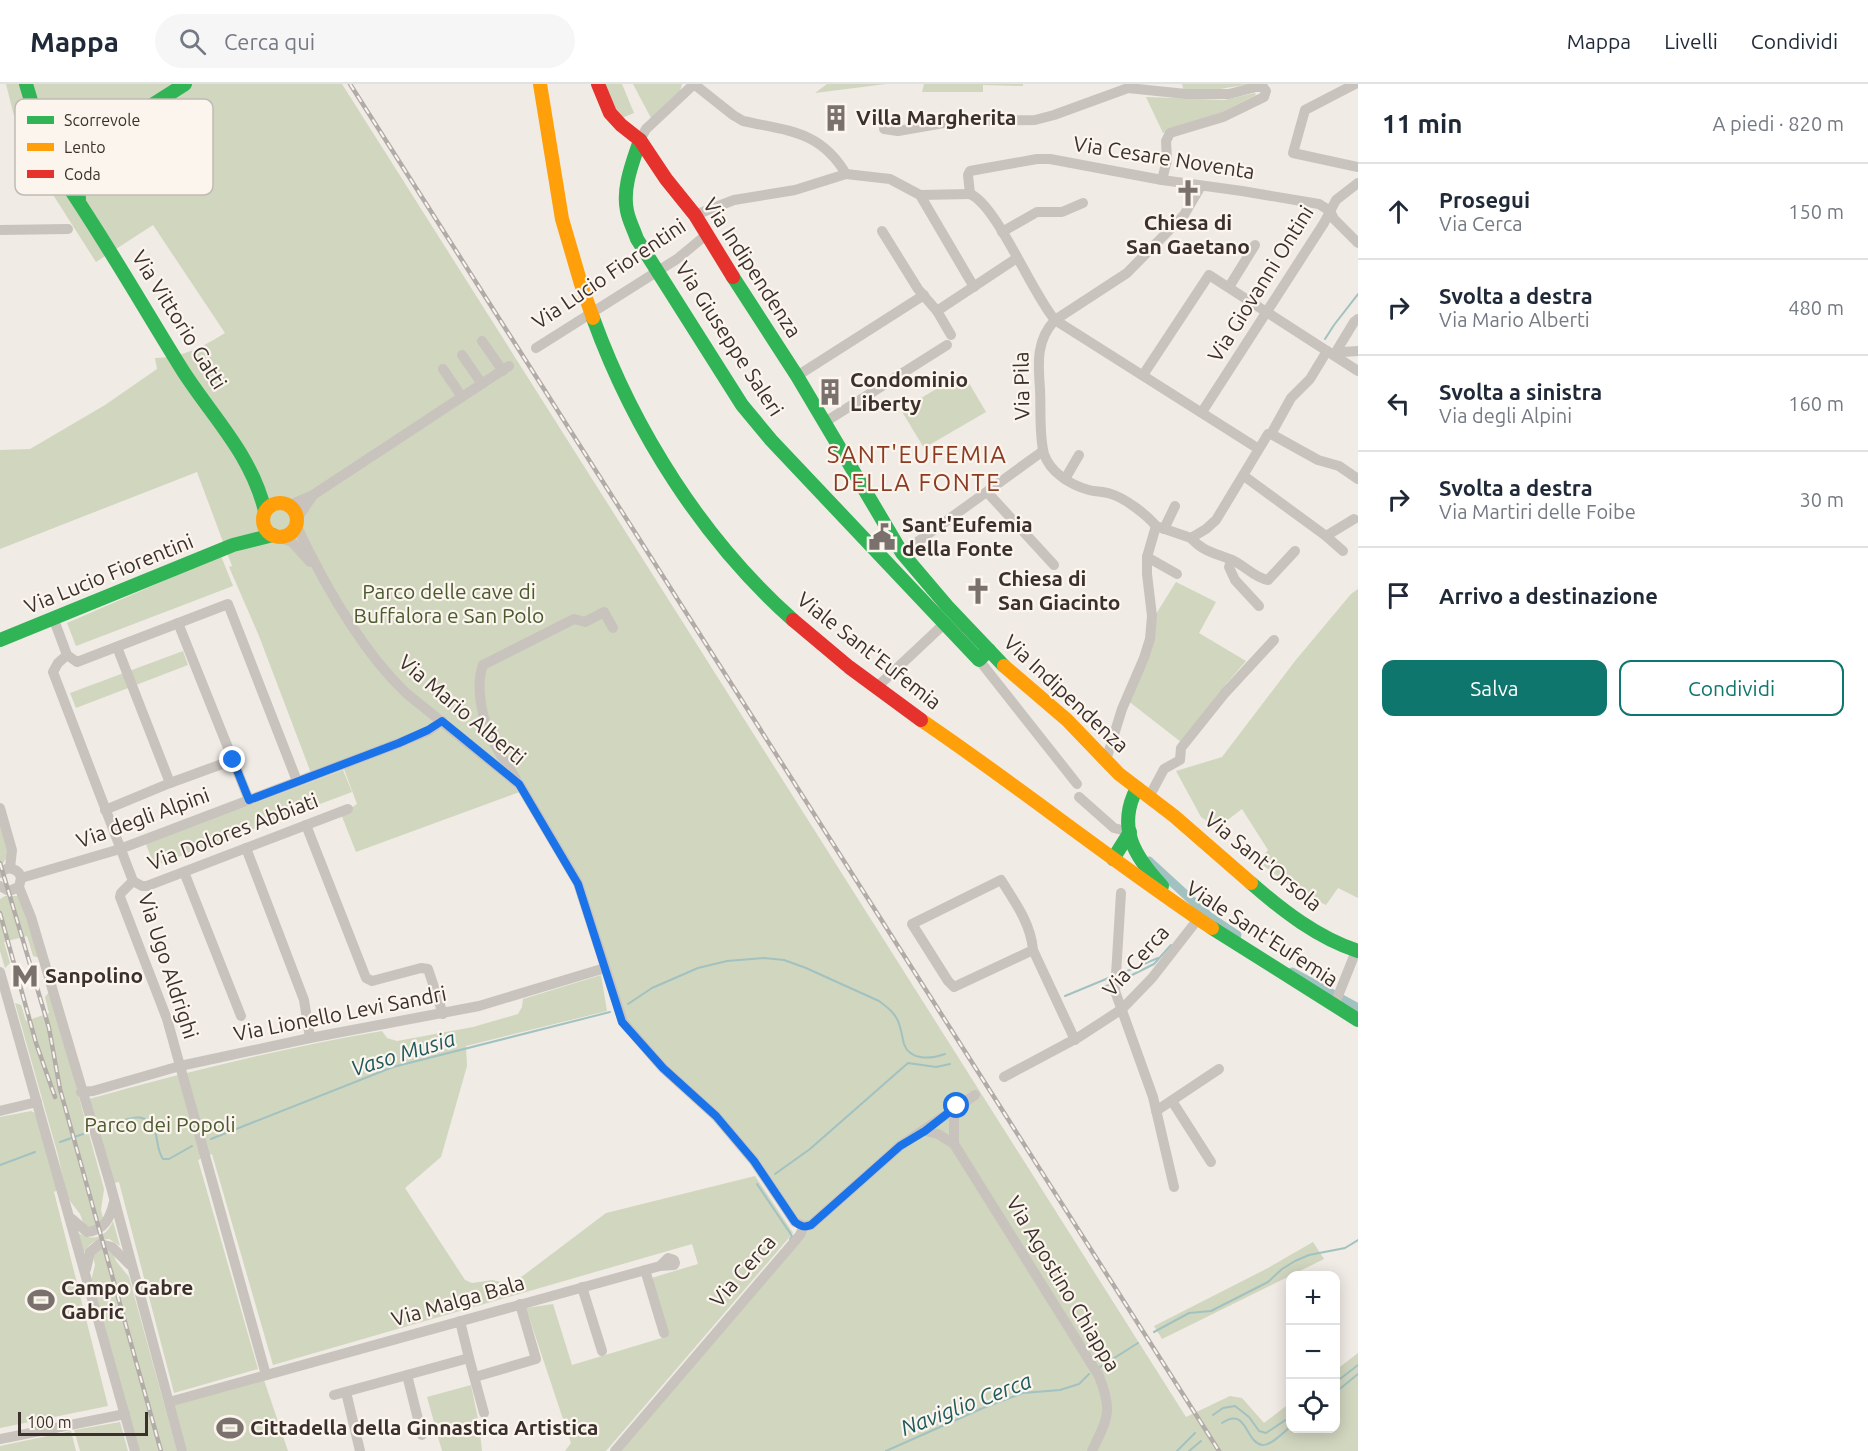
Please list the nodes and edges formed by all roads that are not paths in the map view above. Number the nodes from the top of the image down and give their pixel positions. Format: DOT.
graph roads {
  1 [pos="26,84"];
  2 [pos="184,84"];
  3 [pos="540,84"];
  4 [pos="598,84"];
  5 [pos="694,84"];
  6 [pos="1357,84"];
  7 [pos="31,99"];
  8 [pos="161,99"];
  9 [pos="886,125"];
  10 [pos="640,140"];
  11 [pos="1358,167"];
  12 [pos="846,174"];
  13 [pos="1162,180"];
  14 [pos="1358,183"];
  15 [pos="1201,186"];
  16 [pos="970,194"];
  17 [pos="75,195"];
  18 [pos="78,195"];
  19 [pos="920,195"];
  20 [pos="80,202"];
  21 [pos="1083,203"];
  22 [pos="1330,211"];
  23 [pos="695,215"];
  24 [pos="68,229"];
  25 [pos="0,230"];
  26 [pos="882,231"];
  27 [pos="1002,232"];
  28 [pos="705,235"];
  29 [pos="1358,243"];
  30 [pos="1255,245"];
  31 [pos="1017,258"];
  32 [pos="658,270"];
  33 [pos="974,287"];
  34 [pos="1229,287"];
  35 [pos="924,295"];
  36 [pos="937,310"];
  37 [pos="1267,313"];
  38 [pos="590,314"];
  39 [pos="1358,319"];
  40 [pos="1055,320"];
  41 [pos="482,341"];
  42 [pos="536,348"];
  43 [pos="1358,351"];
  44 [pos="1331,353"];
  45 [pos="462,355"];
  46 [pos="443,369"];
  47 [pos="1358,371"];
  48 [pos="1143,375"];
  49 [pos="797,376"];
  50 [pos="482,384"];
  51 [pos="462,397"];
  52 [pos="1202,412"];
  53 [pos="825,422"];
  54 [pos="1271,434"];
  55 [pos="1254,446"];
  56 [pos="1043,451"];
  57 [pos="1079,455"];
  58 [pos="245,460"];
  59 [pos="1244,476"];
  60 [pos="1065,478"];
  61 [pos="1358,479"];
  62 [pos="987,492"];
  63 [pos="313,495"];
  64 [pos="287,504"];
  65 [pos="1175,506"];
  66 [pos="264,513"];
  67 [pos="1354,519"];
  68 [pos="297,522"];
  69 [pos="1160,528"];
  70 [pos="275,536"];
  71 [pos="1326,536"];
  72 [pos="1191,538"];
  73 [pos="232,545"];
  74 [pos="1296,550"];
  75 [pos="1343,551"];
  76 [pos="902,553"];
  77 [pos="1147,557"];
  78 [pos="1232,560"];
  79 [pos="1054,565"];
  80 [pos="320,573"];
  81 [pos="1177,574"];
  82 [pos="915,581"];
  83 [pos="1258,606"];
  84 [pos="54,620"];
  85 [pos="178,623"];
  86 [pos="944,624"];
  87 [pos="614,628"];
  88 [pos="0,640"];
  89 [pos="1274,640"];
  90 [pos="117,647"];
  91 [pos="67,655"];
  92 [pos="984,655"];
  93 [pos="877,687"];
  94 [pos="442,721"];
  95 [pos="1105,759"];
  96 [pos="233,760"];
  97 [pos="297,781"];
  98 [pos="170,783"];
  99 [pos="519,784"];
  100 [pos="1077,784"];
  101 [pos="1137,788"];
  102 [pos="1079,797"];
  103 [pos="1149,797"];
  104 [pos="249,800"];
  105 [pos="0,808"];
  106 [pos="348,809"];
  107 [pos="105,810"];
  108 [pos="306,825"];
  109 [pos="1130,832"];
  110 [pos="246,848"];
  111 [pos="120,849"];
  112 [pos="1113,860"];
  113 [pos="10,868"];
  114 [pos="184,872"];
  115 [pos="0,873"];
  116 [pos="133,881"];
  117 [pos="20,882"];
  118 [pos="2,890"];
  119 [pos="1121,893"];
  120 [pos="1176,903"];
  121 [pos="1198,919"];
  122 [pos="1033,950"];
  123 [pos="1357,951"];
  124 [pos="605,968"];
  125 [pos="0,972"];
  126 [pos="1337,1000"];
  127 [pos="1122,1009"];
  128 [pos="443,1014"];
  129 [pos="241,1016"];
  130 [pos="1358,1020"];
  131 [pos="310,1038"];
  132 [pos="1074,1040"];
  133 [pos="180,1066"];
  134 [pos="1219,1069"];
  135 [pos="1004,1077"];
  136 [pos="81,1092"];
  137 [pos="975,1095"];
  138 [pos="1172,1101"];
  139 [pos="37,1102"];
  140 [pos="957,1106"];
  141 [pos="0,1111"];
  142 [pos="1156,1111"];
  143 [pos="925,1131"];
  144 [pos="954,1144"];
  145 [pos="1211,1162"];
  146 [pos="1174,1187"];
  147 [pos="115,1200"];
  148 [pos="69,1214"];
  149 [pos="804,1227"];
  150 [pos="660,1266"];
  151 [pos="133,1270"];
  152 [pos="645,1270"];
  153 [pos="86,1275"];
  154 [pos="582,1287"];
  155 [pos="520,1304"];
  156 [pos="459,1321"];
  157 [pos="664,1333"];
  158 [pos="602,1351"];
  159 [pos="469,1358"];
  160 [pos="266,1375"];
  161 [pos="407,1375"];
  162 [pos="475,1377"];
  163 [pos="346,1392"];
  164 [pos="334,1395"];
  165 [pos="169,1402"];
  166 [pos="484,1413"];
  167 [pos="125,1414"];
  168 [pos="422,1435"];
  169 [pos="0,1439"];
  170 [pos="135,1451"];
  171 [pos="182,1451"];
  172 [pos="360,1451"];
  173 [pos="615,1451"];
  174 [pos="1092,1451"];
  1 -- 7 [label="street, Via Vittorio Gatti"];
  2 -- 8 [label="street"];
  3 -- 38 [label="street, Viale Sant'Eufemia"];
  4 -- 10 [label="street, Via Indipendenza"];
  5 -- 10 [label="street"];
  5 -- 12 [label="street"];
  6 -- 11 [label="street"];
  9 -- 13 [label="street"];
  10 -- 23 [label="street, Via Indipendenza"];
  10 -- 32 [label="street, Via Giuseppe Saleri"];
  12 -- 19 [label="street"];
  12 -- 23 [label="street"];
  13 -- 15 [label="street, Via Cesare Noventa"];
  13 -- 16 [label="street, Via Cesare Noventa"];
  14 -- 22 [label="street, Via Giovanni Ontini"];
  15 -- 22 [label="street, Via Cesare Noventa"];
  15 -- 40 [label="street"];
  16 -- 19 [label="street"];
  16 -- 27 [label="street"];
  17 -- 20 [label="street, Via Vittorio Gatti"];
  18 -- 20 [label="street, Via Vittorio Gatti"];
  19 -- 33 [label="street"];
  20 -- 58 [label="street, Via Vittorio Gatti"];
  21 -- 27 [label="street"];
  22 -- 29 [label="street"];
  22 -- 37 [label="street, Via Giovanni Ontini"];
  23 -- 28 [label="street, Via Indipendenza"];
  24 -- 25 [label="street"];
  26 -- 35 [label="street"];
  27 -- 31 [label="street"];
  28 -- 32 [label="street, Via Lucio Fiorentini"];
  28 -- 49 [label="street, Via Indipendenza"];
  30 -- 34 [label="street"];
  31 -- 33 [label="street"];
  31 -- 40 [label="street"];
  32 -- 38 [label="street, Via Lucio Fiorentini"];
  32 -- 82 [label="street, Via Giuseppe Saleri"];
  33 -- 36 [label="street"];
  34 -- 37 [label="street"];
  34 -- 48 [label="street"];
  35 -- 36 [label="street"];
  35 -- 49 [label="street"];
  36 -- 53 [label="street"];
  37 -- 44 [label="street"];
  37 -- 52 [label="street, Via Giovanni Ontini"];
  38 -- 42 [label="street, Via Lucio Fiorentini"];
  38 -- 93 [label="street, Viale Sant'Eufemia"];
  39 -- 44 [label="street"];
  40 -- 48 [label="street"];
  40 -- 56 [label="street, Via Pila"];
  41 -- 50 [label="street"];
  43 -- 44 [label="street"];
  44 -- 47 [label="street"];
  44 -- 54 [label="street"];
  45 -- 50 [label="street"];
  46 -- 51 [label="street"];
  48 -- 52 [label="street"];
  49 -- 53 [label="street, Via Indipendenza"];
  50 -- 51 [label="street"];
  51 -- 63 [label="street"];
  52 -- 55 [label="street"];
  53 -- 76 [label="street, Via Indipendenza"];
  54 -- 59 [label="street"];
  54 -- 61 [label="street"];
  56 -- 60 [label="street"];
  56 -- 62 [label="street"];
  57 -- 60 [label="street"];
  58 -- 64 [label="street, Via Vittorio Gatti"];
  58 -- 66 [label="street, Via Vittorio Gatti"];
  59 -- 71 [label="street"];
  59 -- 72 [label="street"];
  60 -- 69 [label="street"];
  62 -- 76 [label="street"];
  62 -- 79 [label="street"];
  63 -- 64 [label="street"];
  63 -- 68 [label="street"];
  64 -- 66 [label="street"];
  64 -- 68 [label="street"];
  65 -- 69 [label="street"];
  66 -- 70 [label="street"];
  66 -- 73 [label="street, Via Lucio Fiorentini"];
  67 -- 71 [label="street"];
  68 -- 70 [label="street"];
  68 -- 80 [label="street, Via Mario Alberti"];
  69 -- 72 [label="street"];
  69 -- 77 [label="street"];
  70 -- 73 [label="street, Via Lucio Fiorentini"];
  70 -- 80 [label="street, Via Mario Alberti"];
  71 -- 75 [label="street"];
  72 -- 78 [label="street"];
  73 -- 84 [label="street, Via Lucio Fiorentini"];
  74 -- 78 [label="street"];
  76 -- 82 [label="street, Via Indipendenza"];
  77 -- 81 [label="street"];
  77 -- 95 [label="street"];
  78 -- 83 [label="street"];
  80 -- 94 [label="street, Via Mario Alberti"];
  82 -- 86 [label="street, Via Giuseppe Saleri"];
  82 -- 92 [label="street, Via Indipendenza"];
  84 -- 88 [label="street, Via Lucio Fiorentini"];
  84 -- 91 [label="street"];
  85 -- 90 [label="street"];
  85 -- 96 [label="street"];
  85 -- 97 [label="street"];
  86 -- 92 [label="street, Via Giuseppe Saleri"];
  86 -- 93 [label="street"];
  87 -- 99 [label="street, Via Mario Alberti"];
  89 -- 103 [label="street"];
  90 -- 91 [label="street"];
  90 -- 98 [label="street"];
  91 -- 107 [label="street, Via Ugo Aldrighi"];
  92 -- 95 [label="street, Via Indipendenza"];
  92 -- 100 [label="street, Via Giuseppe Saleri"];
  93 -- 112 [label="street, Viale Sant'Eufemia"];
  94 -- 97 [label="street, Via degli Alpini"];
  94 -- 99 [label="street, Via Mario Alberti"];
  95 -- 101 [label="street, Via Indipendenza"];
  96 -- 98 [label="street"];
  96 -- 104 [label="street"];
  97 -- 104 [label="street, Via degli Alpini"];
  98 -- 107 [label="street"];
  99 -- 124 [label="street, Via Mario Alberti"];
  101 -- 103 [label="street, Via Indipendenza"];
  101 -- 109 [label="street"];
  102 -- 109 [label="street"];
  103 -- 123 [label="street, Via Sant'Orsola"];
  104 -- 111 [label="street, Via degli Alpini"];
  105 -- 113 [label="street"];
  106 -- 108 [label="street, Via Dolores Abbiati"];
  107 -- 111 [label="street, Via Ugo Aldrighi"];
  108 -- 110 [label="street, Via Dolores Abbiati"];
  108 -- 128 [label="street"];
  109 -- 112 [label="street"];
  109 -- 120 [label="street"];
  110 -- 114 [label="street, Via Dolores Abbiati"];
  110 -- 131 [label="street"];
  111 -- 116 [label="street, Via Ugo Aldrighi"];
  111 -- 117 [label="street, Via degli Alpini"];
  112 -- 120 [label="street, Viale Sant'Eufemia"];
  113 -- 115 [label="street"];
  113 -- 117 [label="street"];
  114 -- 116 [label="street, Via Dolores Abbiati"];
  114 -- 129 [label="street"];
  116 -- 133 [label="street, Via Ugo Aldrighi"];
  117 -- 118 [label="street, Via degli Alpini"];
  117 -- 136 [label="street"];
  119 -- 127 [label="street"];
  120 -- 121 [label="street, Viale Sant'Eufemia"];
  121 -- 126 [label="street, Viale Sant'Eufemia"];
  121 -- 127 [label="street, Via Cerca"];
  122 -- 122 [label="street"];
  122 -- 132 [label="street"];
  123 -- 126 [label="street, Via Sant'Orsola"];
  124 -- 128 [label="street, Via Lionello Levi Sandri"];
  124 -- 149 [label="street, Via Mario Alberti"];
  125 -- 139 [label="street"];
  126 -- 130 [label="street, Viale Sant'Eufemia"];
  127 -- 132 [label="street, Via Cerca"];
  127 -- 142 [label="street"];
  128 -- 131 [label="street, Via Lionello Levi Sandri"];
  131 -- 133 [label="street, Via Lionello Levi Sandri"];
  132 -- 135 [label="street, Via Cerca"];
  133 -- 136 [label="street, Via Lionello Levi Sandri"];
  133 -- 160 [label="street"];
  134 -- 138 [label="street"];
  136 -- 147 [label="street"];
  137 -- 140 [label="street, Via Cerca"];
  138 -- 142 [label="street"];
  138 -- 145 [label="street"];
  139 -- 141 [label="street"];
  139 -- 148 [label="street"];
  140 -- 143 [label="street, Via Cerca"];
  140 -- 144 [label="street"];
  142 -- 146 [label="street"];
  143 -- 144 [label="street"];
  143 -- 149 [label="street, Via Cerca"];
  144 -- 174 [label="street, Via Agostino Chiappa"];
  147 -- 148 [label="street"];
  147 -- 151 [label="street"];
  148 -- 153 [label="street"];
  149 -- 173 [label="street, Via Cerca"];
  150 -- 152 [label="street, Via Malga Bala"];
  151 -- 153 [label="street"];
  151 -- 165 [label="street"];
  152 -- 154 [label="street, Via Malga Bala"];
  152 -- 157 [label="street"];
  153 -- 167 [label="street"];
  154 -- 155 [label="street, Via Malga Bala"];
  154 -- 158 [label="street"];
  155 -- 156 [label="street, Via Malga Bala"];
  155 -- 162 [label="street"];
  156 -- 159 [label="street"];
  156 -- 160 [label="street, Via Malga Bala"];
  159 -- 161 [label="street"];
  159 -- 162 [label="street"];
  160 -- 165 [label="street, Via Malga Bala"];
  161 -- 163 [label="street"];
  161 -- 168 [label="street"];
  162 -- 166 [label="street"];
  163 -- 164 [label="street"];
  163 -- 172 [label="street"];
  165 -- 171 [label="street"];
  167 -- 169 [label="street"];
  167 -- 170 [label="street"];
}
